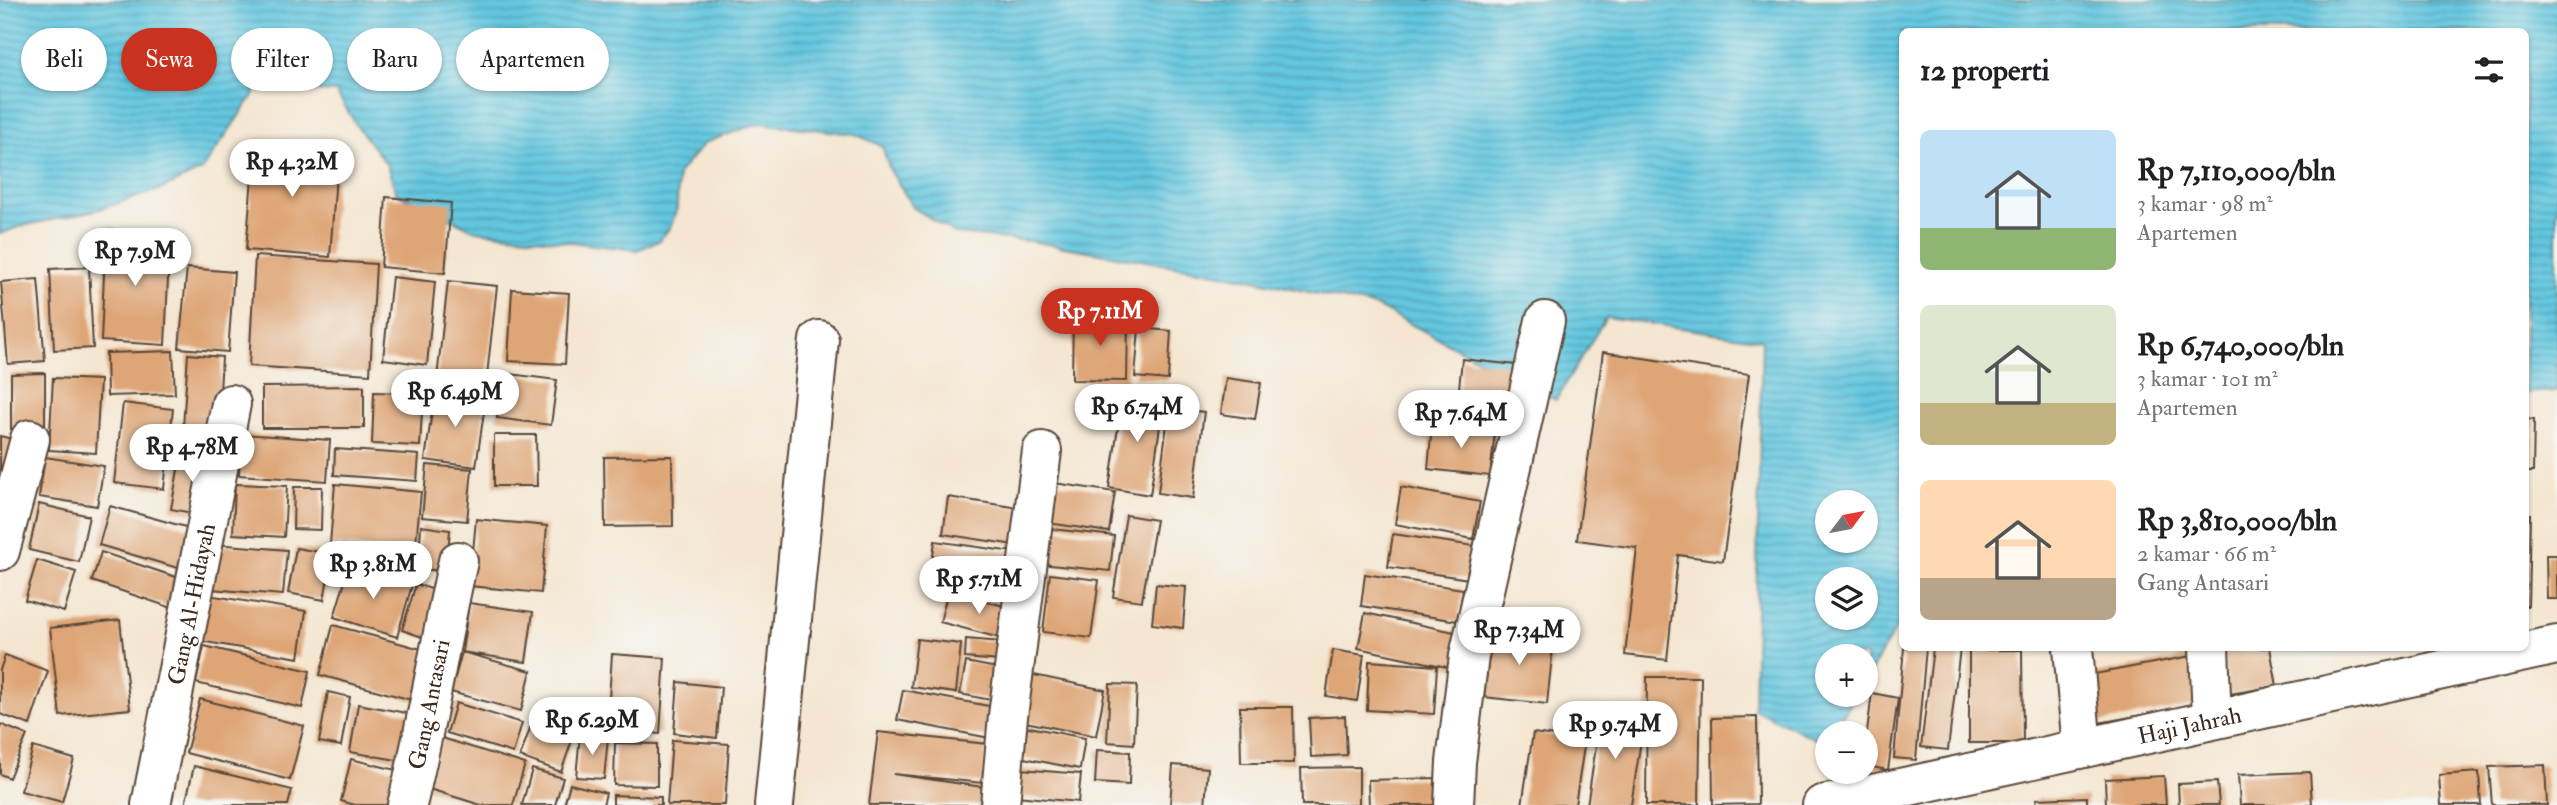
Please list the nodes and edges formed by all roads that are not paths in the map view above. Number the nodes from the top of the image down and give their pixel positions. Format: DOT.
graph roads {
  1 [pos="1545,321"];
  2 [pos="819,340"];
  3 [pos="231,404"];
  4 [pos="30,439"];
  5 [pos="1042,451"];
  6 [pos="0,551"];
  7 [pos="458,561"];
  8 [pos="2557,645"];
  9 [pos="2073,651"];
  10 [pos="2209,651"];
  11 [pos="2529,651"];
  12 [pos="2529,651"];
  13 [pos="2212,718"];
  14 [pos="2082,748"];
  15 [pos="151,805"];
  16 [pos="407,805"];
  17 [pos="774,805"];
  18 [pos="1000,805"];
  19 [pos="1454,805"];
  20 [pos="1822,805"];
  1 -- 19 [label="street"];
  2 -- 17 [label="street"];
  3 -- 15 [label="street, Gang Al-Hidayah"];
  4 -- 6 [label="street"];
  5 -- 18 [label="street"];
  7 -- 16 [label="street, Gang Antasari"];
  8 -- 12 [label="street, Haji Jahrah"];
  9 -- 14 [label="street"];
  10 -- 13 [label="street"];
  11 -- 13 [label="street, Haji Jahrah"];
  13 -- 14 [label="street, Haji Jahrah"];
  14 -- 20 [label="street, Haji Jahrah"];
}
